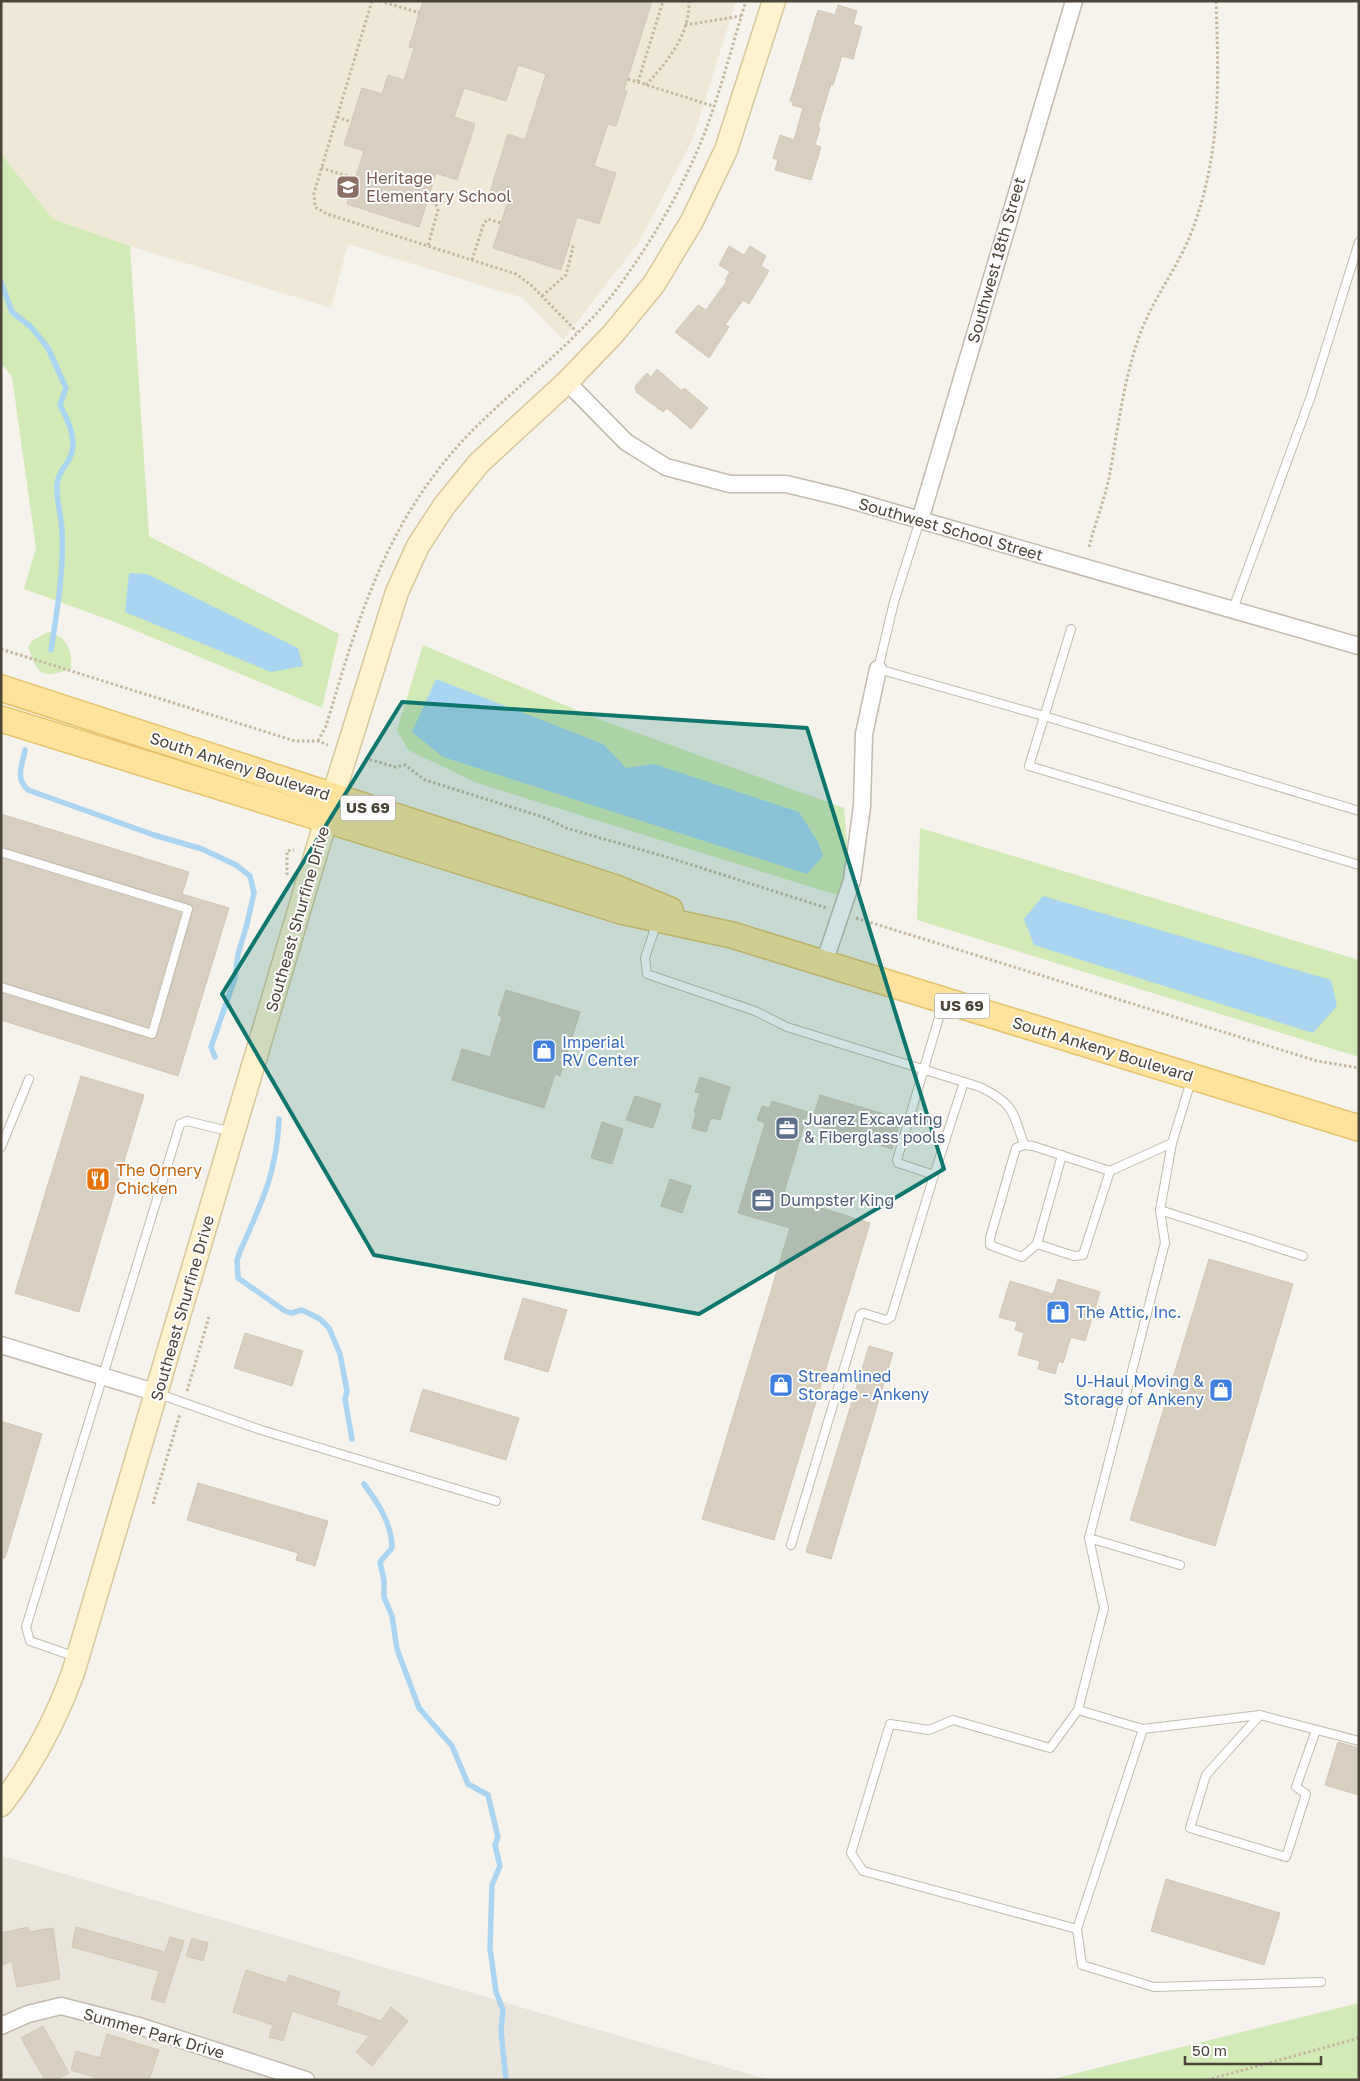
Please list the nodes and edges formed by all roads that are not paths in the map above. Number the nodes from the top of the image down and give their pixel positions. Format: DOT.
graph roads {
  1 [pos="774,1"];
  2 [pos="1074,1"];
  3 [pos="1359,242"];
  4 [pos="567,382"];
  5 [pos="920,520"];
  6 [pos="1233,609"];
  7 [pos="1071,629"];
  8 [pos="1359,646"];
  9 [pos="878,669"];
  10 [pos="1,688"];
  11 [pos="1044,716"];
  12 [pos="1,719"];
  13 [pos="330,808"];
  14 [pos="1359,810"];
  15 [pos="1,852"];
  16 [pos="1359,864"];
  17 [pos="658,919"];
  18 [pos="732,935"];
  19 [pos="824,963"];
  20 [pos="1,987"];
  21 [pos="944,1000"];
  22 [pos="924,1068"];
  23 [pos="1193,1077"];
  24 [pos="29,1079"];
  25 [pos="964,1082"];
  26 [pos="1359,1128"];
  27 [pos="234,1132"];
  28 [pos="1172,1143"];
  29 [pos="1024,1144"];
  30 [pos="1,1148"];
  31 [pos="1062,1155"];
  32 [pos="1110,1171"];
  33 [pos="934,1175"];
  34 [pos="1160,1210"];
  35 [pos="1037,1244"];
  36 [pos="1303,1256"];
  37 [pos="1,1345"];
  38 [pos="103,1377"];
  39 [pos="157,1393"];
  40 [pos="496,1501"];
  41 [pos="1089,1538"];
  42 [pos="791,1544"];
  43 [pos="1180,1565"];
  44 [pos="77,1658"];
  45 [pos="1078,1710"];
  46 [pos="1260,1715"];
  47 [pos="1143,1729"];
  48 [pos="1316,1730"];
  49 [pos="1359,1742"];
  50 [pos="1,1806"];
  51 [pos="1077,1929"];
  52 [pos="1321,1982"];
  53 [pos="1,2026"];
  54 [pos="306,2080"];
  1 -- 4 [label="street, Southeast Shurfine Drive"];
  2 -- 5 [label="street, Southwest 18th Street"];
  3 -- 6 [label="lane"];
  4 -- 5 [label="street, Southwest School Street"];
  4 -- 13 [label="street, Southeast Shurfine Drive"];
  5 -- 6 [label="street, Southwest School Street"];
  5 -- 9 [label="lane"];
  6 -- 8 [label="street, Southwest School Street"];
  7 -- 11 [label="lane"];
  9 -- 11 [label="lane"];
  9 -- 19 [label="street"];
  10 -- 13 [label="main road, South Ankeny Boulevard / US 69"];
  11 -- 14 [label="lane"];
  11 -- 16 [label="lane"];
  12 -- 13 [label="main road, South Ankeny Boulevard / US 69"];
  13 -- 17 [label="main road, South Ankeny Boulevard / US 69"];
  13 -- 18 [label="main road, South Ankeny Boulevard / US 69"];
  13 -- 27 [label="street, Southeast Shurfine Drive"];
  15 -- 20 [label="lane"];
  17 -- 18 [label="main road, South Ankeny Boulevard / US 69"];
  17 -- 22 [label="lane"];
  18 -- 19 [label="main road, South Ankeny Boulevard / US 69"];
  19 -- 21 [label="main road, South Ankeny Boulevard / US 69"];
  21 -- 22 [label="lane"];
  21 -- 23 [label="main road, South Ankeny Boulevard / US 69"];
  22 -- 25 [label="lane"];
  22 -- 33 [label="lane"];
  23 -- 26 [label="main road, South Ankeny Boulevard / US 69"];
  23 -- 28 [label="lane"];
  24 -- 30 [label="lane"];
  25 -- 29 [label="lane"];
  25 -- 33 [label="lane"];
  27 -- 38 [label="lane"];
  27 -- 39 [label="street, Southeast Shurfine Drive"];
  28 -- 32 [label="lane"];
  28 -- 34 [label="lane"];
  29 -- 31 [label="lane"];
  29 -- 35 [label="lane"];
  31 -- 32 [label="lane"];
  31 -- 35 [label="lane"];
  32 -- 35 [label="lane"];
  33 -- 42 [label="lane"];
  34 -- 36 [label="lane"];
  34 -- 41 [label="lane"];
  37 -- 38 [label="street"];
  38 -- 39 [label="street"];
  38 -- 44 [label="lane"];
  39 -- 40 [label="lane"];
  39 -- 44 [label="street, Southeast Shurfine Drive"];
  41 -- 43 [label="lane"];
  41 -- 45 [label="lane"];
  44 -- 50 [label="street, Southeast Shurfine Drive"];
  45 -- 47 [label="lane"];
  45 -- 51 [label="lane"];
  46 -- 47 [label="lane"];
  46 -- 48 [label="lane"];
  46 -- 48 [label="lane"];
  47 -- 51 [label="lane"];
  48 -- 49 [label="lane"];
  51 -- 52 [label="lane"];
  53 -- 54 [label="street, Summer Park Drive"];
}
